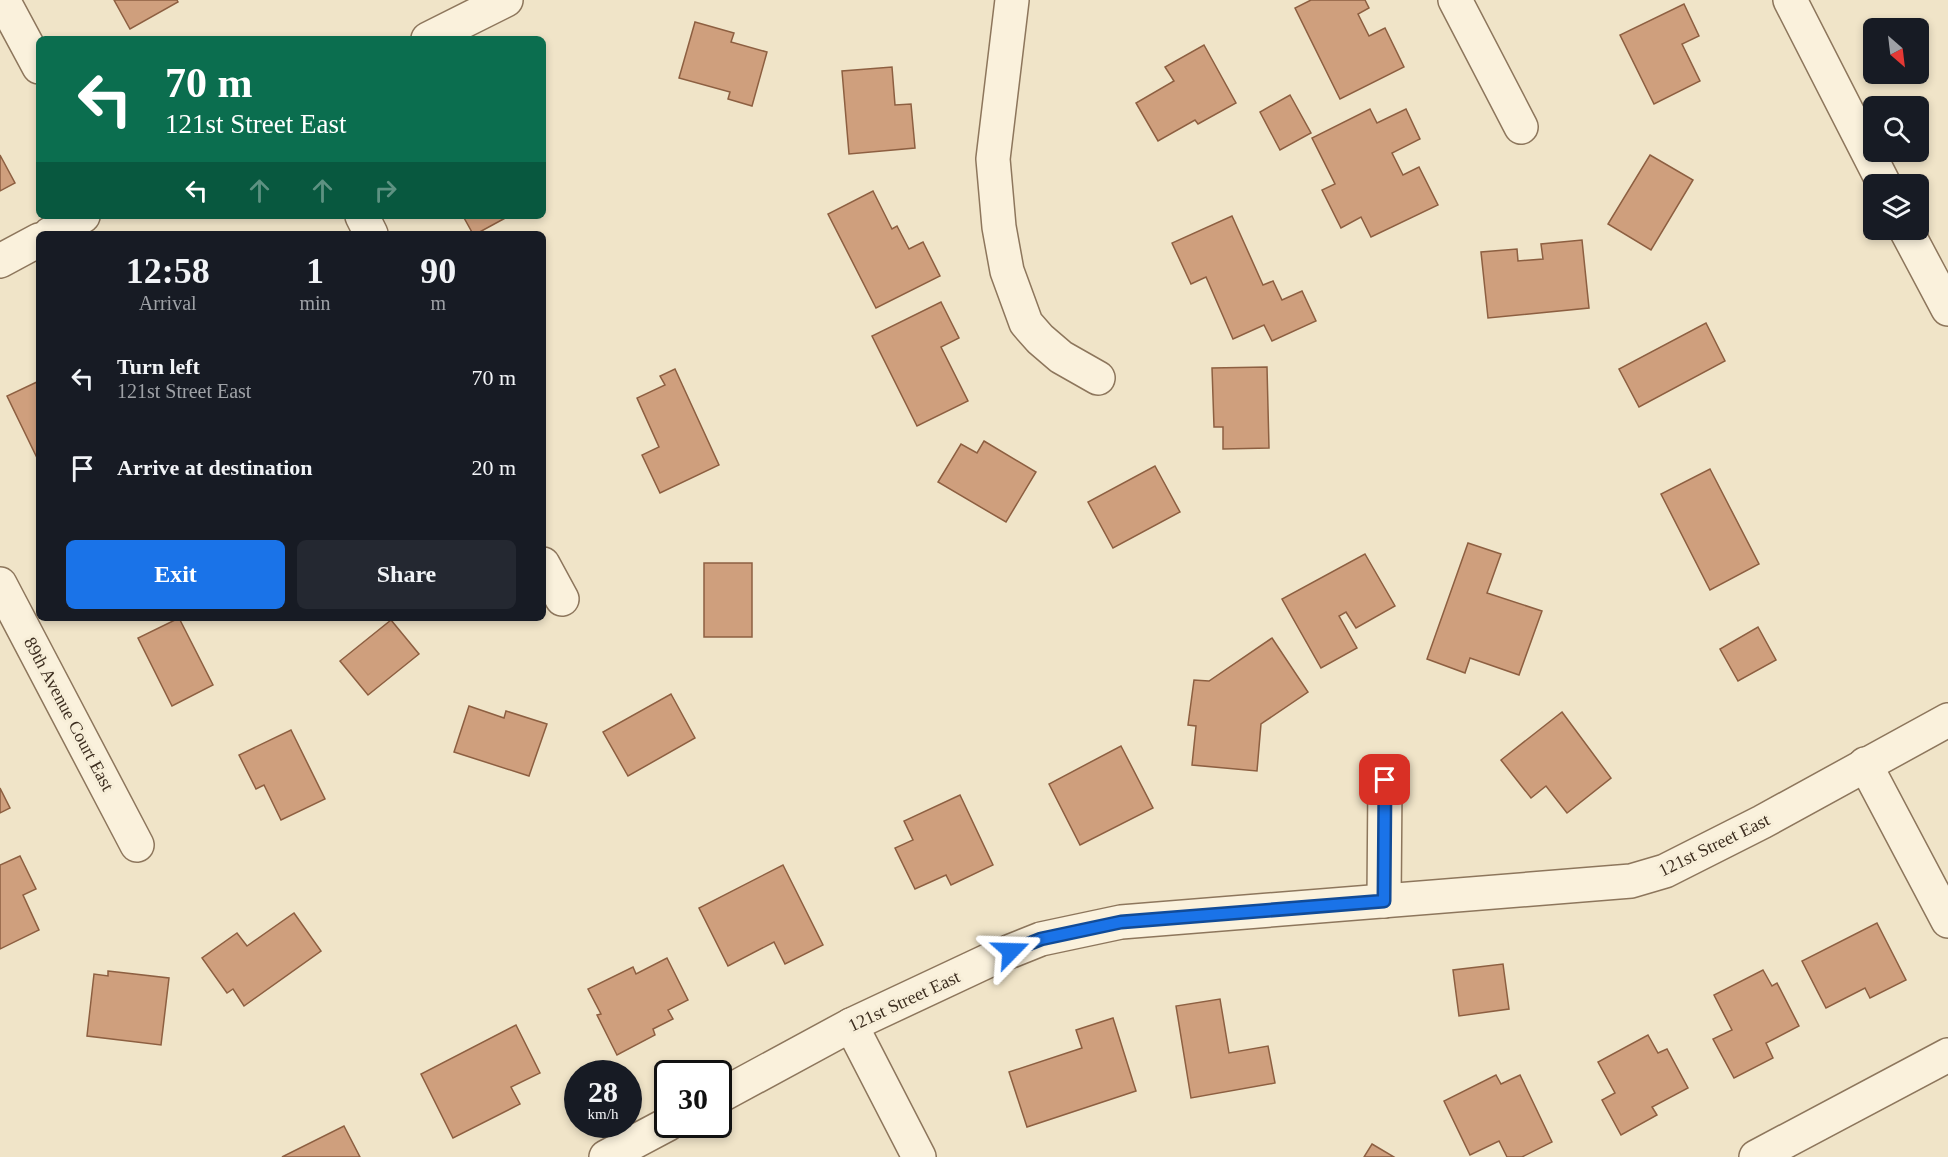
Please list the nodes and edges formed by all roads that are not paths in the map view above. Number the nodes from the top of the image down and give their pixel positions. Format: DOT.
graph roads {
  1 [pos="3,0"];
  2 [pos="506,0"];
  3 [pos="1012,0"];
  4 [pos="1455,0"];
  5 [pos="1790,0"];
  6 [pos="434,36"];
  7 [pos="36,61"];
  8 [pos="1521,127"];
  9 [pos="1879,174"];
  10 [pos="78,219"];
  11 [pos="56,231"];
  12 [pos="1917,240"];
  13 [pos="36,242"];
  14 [pos="1936,258"];
  15 [pos="0,261"];
  16 [pos="1948,309"];
  17 [pos="1098,378"];
  18 [pos="546,570"];
  19 [pos="0,584"];
  20 [pos="562,599"];
  21 [pos="1948,720"];
  22 [pos="1865,764"];
  23 [pos="1385,780"];
  24 [pos="137,845"];
  25 [pos="1384,901"];
  26 [pos="1948,921"];
  27 [pos="851,1025"];
  28 [pos="1948,1055"];
  29 [pos="732,1089"];
  30 [pos="654,1131"];
  31 [pos="606,1157"];
  32 [pos="919,1157"];
  33 [pos="1756,1157"];
  1 -- 7 [label="street"];
  2 -- 6 [label="street"];
  3 -- 17 [label="street"];
  4 -- 8 [label="street"];
  5 -- 9 [label="street"];
  10 -- 11 [label="street"];
  12 -- 14 [label="street"];
  13 -- 15 [label="street"];
  14 -- 16 [label="street"];
  18 -- 20 [label="street"];
  19 -- 24 [label="street, 89th Avenue Court East"];
  21 -- 22 [label="street, 121st Street East"];
  22 -- 25 [label="street, 121st Street East"];
  22 -- 26 [label="street"];
  23 -- 25 [label="street"];
  25 -- 27 [label="street, 121st Street East"];
  27 -- 29 [label="street, 121st Street East"];
  27 -- 32 [label="street"];
  28 -- 33 [label="street"];
  30 -- 31 [label="street"];
}
